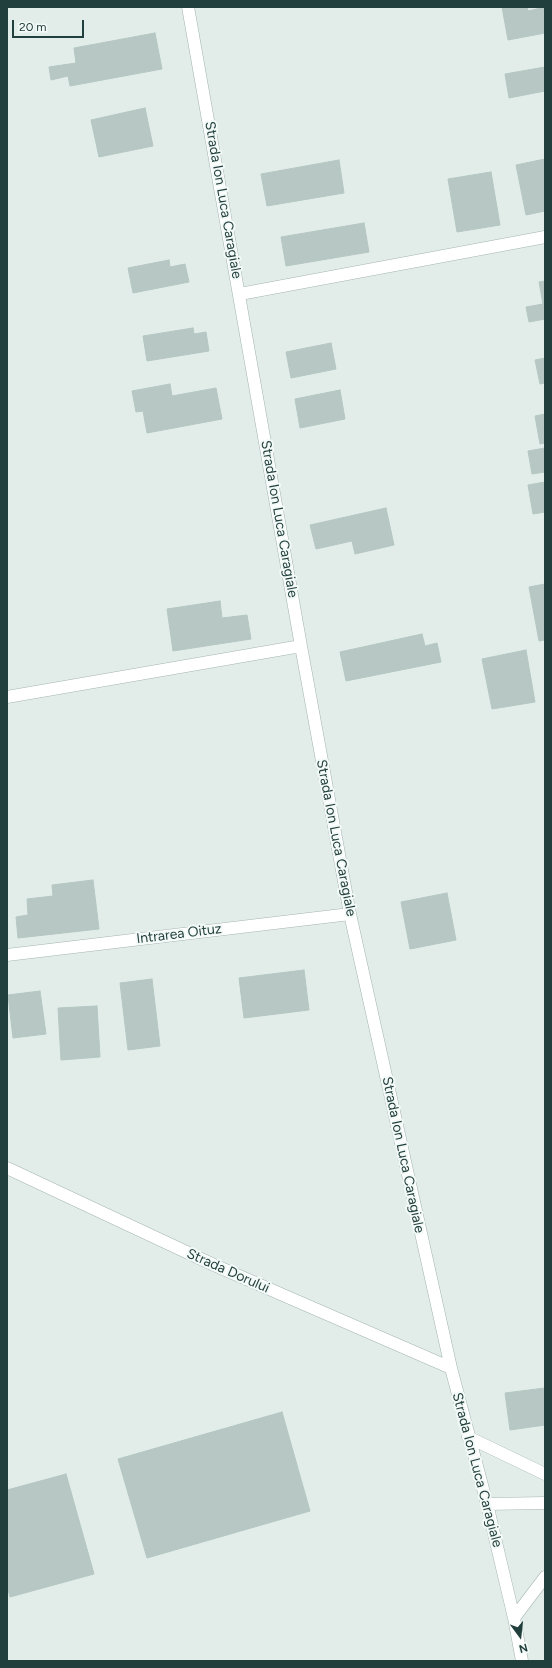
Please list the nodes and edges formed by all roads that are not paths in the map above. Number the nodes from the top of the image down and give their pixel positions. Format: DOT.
graph roads {
  1 [pos="188,7"];
  2 [pos="545,237"];
  3 [pos="240,294"];
  4 [pos="301,646"];
  5 [pos="7,697"];
  6 [pos="350,914"];
  7 [pos="7,955"];
  8 [pos="7,1168"];
  9 [pos="451,1368"];
  10 [pos="468,1437"];
  11 [pos="545,1474"];
  12 [pos="545,1503"];
  13 [pos="487,1504"];
  14 [pos="545,1577"];
  15 [pos="514,1618"];
  16 [pos="522,1661"];
  1 -- 3 [label="street, Strada Ion Luca Caragiale"];
  2 -- 3 [label="street"];
  3 -- 4 [label="street, Strada Ion Luca Caragiale"];
  4 -- 5 [label="street"];
  4 -- 6 [label="street, Strada Ion Luca Caragiale"];
  6 -- 7 [label="street, Intrarea Oituz"];
  6 -- 9 [label="street, Strada Ion Luca Caragiale"];
  8 -- 9 [label="street, Strada Dorului"];
  9 -- 10 [label="street, Strada Ion Luca Caragiale"];
  10 -- 11 [label="street"];
  10 -- 13 [label="street, Strada Ion Luca Caragiale"];
  12 -- 13 [label="street"];
  13 -- 15 [label="street, Strada Ion Luca Caragiale"];
  14 -- 15 [label="street"];
  15 -- 16 [label="street, Strada Ion Luca Caragiale"];
}
